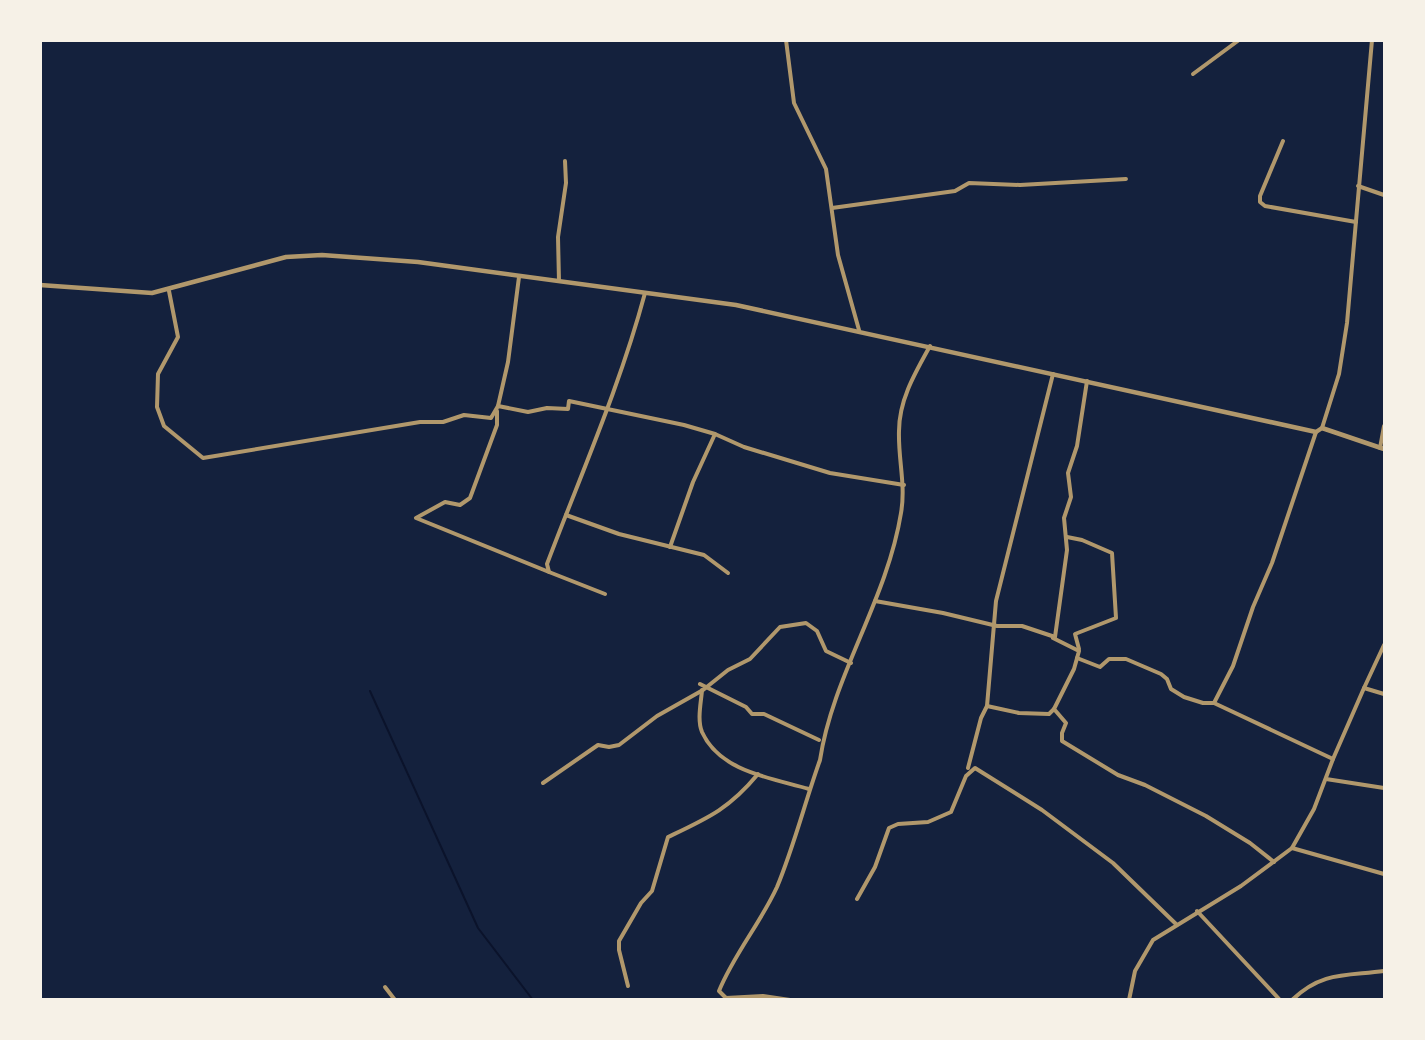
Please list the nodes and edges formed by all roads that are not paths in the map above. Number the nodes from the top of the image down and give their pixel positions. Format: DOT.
graph roads {
  1 [pos="786,40"];
  2 [pos="1239,40"];
  3 [pos="1372,40"];
  4 [pos="1193,74"];
  5 [pos="1283,141"];
  6 [pos="565,161"];
  7 [pos="1126,179"];
  8 [pos="1358,186"];
  9 [pos="1384,195"];
  10 [pos="832,208"];
  11 [pos="1356,222"];
  12 [pos="519,277"];
  13 [pos="560,282"];
  14 [pos="40,285"];
  15 [pos="169,291"];
  16 [pos="645,293"];
  17 [pos="859,330"];
  18 [pos="930,345"];
  19 [pos="1053,374"];
  20 [pos="1087,381"];
  21 [pos="608,408"];
  22 [pos="497,409"];
  23 [pos="1384,426"];
  24 [pos="1322,428"];
  25 [pos="1316,432"];
  26 [pos="716,434"];
  27 [pos="1382,448"];
  28 [pos="904,485"];
  29 [pos="566,515"];
  30 [pos="1067,537"];
  31 [pos="670,547"];
  32 [pos="549,572"];
  33 [pos="728,573"];
  34 [pos="605,594"];
  35 [pos="875,601"];
  36 [pos="994,626"];
  37 [pos="1053,638"];
  38 [pos="1384,645"];
  39 [pos="1078,649"];
  40 [pos="1077,658"];
  41 [pos="851,663"];
  42 [pos="702,686"];
  43 [pos="1364,688"];
  44 [pos="1384,694"];
  45 [pos="1214,703"];
  46 [pos="987,706"];
  47 [pos="1054,709"];
  48 [pos="819,740"];
  49 [pos="1332,759"];
  50 [pos="968,768"];
  51 [pos="758,774"];
  52 [pos="1326,779"];
  53 [pos="543,783"];
  54 [pos="1384,788"];
  55 [pos="809,789"];
  56 [pos="1292,848"];
  57 [pos="1274,862"];
  58 [pos="1384,874"];
  59 [pos="857,899"];
  60 [pos="1197,911"];
  61 [pos="1176,924"];
  62 [pos="1384,971"];
  63 [pos="628,986"];
  64 [pos="385,987"];
  65 [pos="395,999"];
  66 [pos="790,999"];
  67 [pos="1099,999"];
  68 [pos="1111,999"];
  69 [pos="1129,999"];
  70 [pos="1280,999"];
  71 [pos="1292,999"];
  1 -- 10 [label="street"];
  2 -- 4 [label="street"];
  3 -- 8 [label="street"];
  5 -- 11 [label="street"];
  6 -- 13 [label="street"];
  7 -- 10 [label="street"];
  8 -- 9 [label="street"];
  8 -- 11 [label="street"];
  10 -- 17 [label="street"];
  11 -- 24 [label="street"];
  12 -- 13 [label="street"];
  12 -- 15 [label="street"];
  12 -- 22 [label="street"];
  13 -- 16 [label="street"];
  14 -- 15 [label="street"];
  15 -- 22 [label="street"];
  16 -- 17 [label="street"];
  16 -- 21 [label="street"];
  17 -- 18 [label="street"];
  18 -- 19 [label="street"];
  18 -- 28 [label="street"];
  19 -- 20 [label="street"];
  19 -- 36 [label="street"];
  20 -- 25 [label="street"];
  20 -- 30 [label="street"];
  21 -- 22 [label="street"];
  21 -- 26 [label="street"];
  21 -- 29 [label="street"];
  22 -- 32 [label="street"];
  23 -- 27 [label="street"];
  24 -- 25 [label="street"];
  24 -- 27 [label="street"];
  25 -- 45 [label="street"];
  26 -- 28 [label="street"];
  26 -- 31 [label="street"];
  28 -- 35 [label="street"];
  29 -- 31 [label="street"];
  29 -- 32 [label="street"];
  30 -- 37 [label="street"];
  30 -- 39 [label="street"];
  31 -- 33 [label="street"];
  32 -- 34 [label="street"];
  35 -- 36 [label="street"];
  35 -- 41 [label="street"];
  36 -- 37 [label="street"];
  36 -- 46 [label="street"];
  37 -- 39 [label="street"];
  38 -- 43 [label="street"];
  39 -- 40 [label="street"];
  40 -- 45 [label="street"];
  40 -- 47 [label="street"];
  41 -- 42 [label="street"];
  41 -- 55 [label="street"];
  42 -- 48 [label="street"];
  42 -- 51 [label="street"];
  42 -- 53 [label="street"];
  43 -- 44 [label="street"];
  43 -- 49 [label="street"];
  45 -- 49 [label="street"];
  46 -- 47 [label="street"];
  46 -- 50 [label="street"];
  47 -- 57 [label="street"];
  49 -- 52 [label="street"];
  51 -- 55 [label="street"];
  51 -- 63 [label="street"];
  52 -- 54 [label="street"];
  52 -- 56 [label="street"];
  55 -- 66 [label="street"];
  56 -- 57 [label="street"];
  56 -- 58 [label="street"];
  57 -- 60 [label="street"];
  59 -- 61 [label="street"];
  60 -- 61 [label="street"];
  60 -- 70 [label="street"];
  61 -- 69 [label="street"];
  62 -- 71 [label="street"];
  64 -- 65 [label="street"];
  67 -- 68 [label="street"];
}
